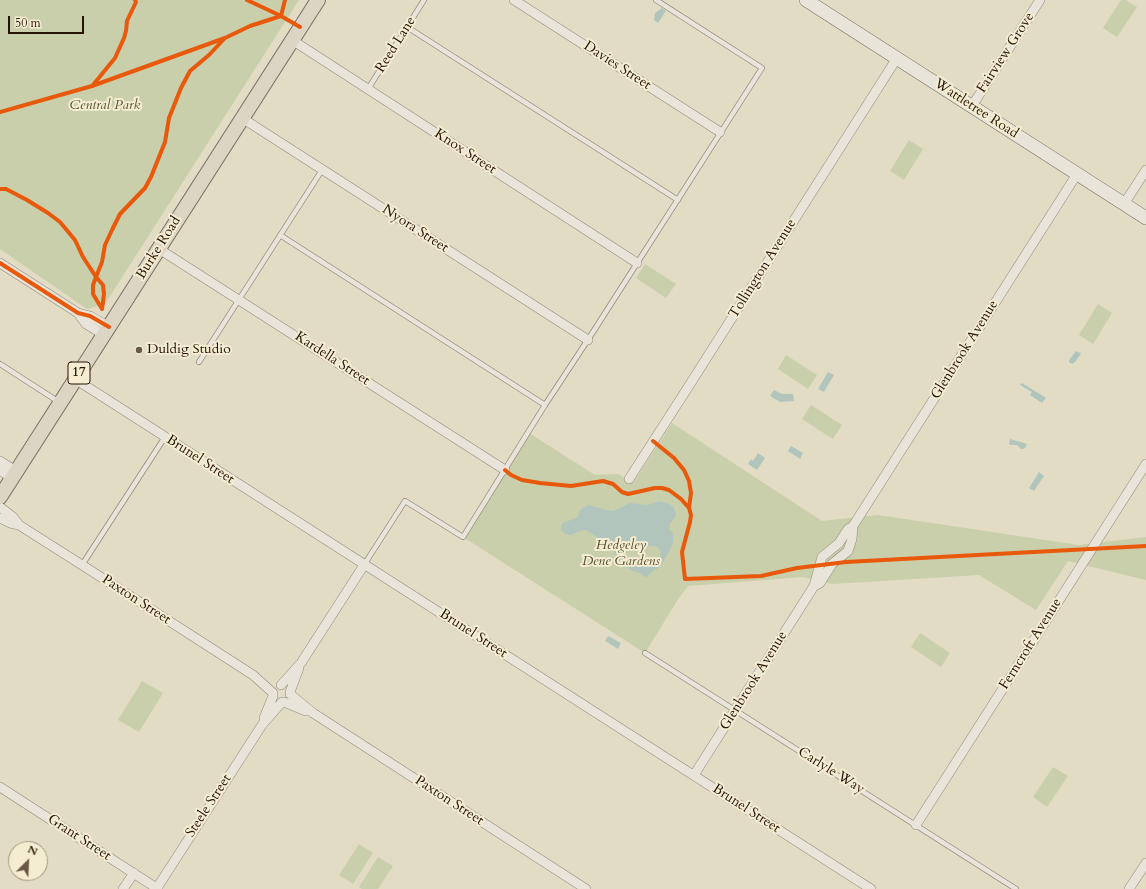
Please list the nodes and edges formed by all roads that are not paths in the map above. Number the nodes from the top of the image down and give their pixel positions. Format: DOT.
graph roads {
  1 [pos="318,0"];
  2 [pos="424,0"];
  3 [pos="514,0"];
  4 [pos="656,0"];
  5 [pos="806,0"];
  6 [pos="1040,0"];
  7 [pos="407,27"];
  8 [pos="292,40"];
  9 [pos="897,58"];
  10 [pos="368,89"];
  11 [pos="972,106"];
  12 [pos="242,118"];
  13 [pos="720,132"];
  14 [pos="322,170"];
  15 [pos="1146,170"];
  16 [pos="1077,174"];
  17 [pos="678,200"];
  18 [pos="1124,204"];
  19 [pos="1146,218"];
  20 [pos="280,235"];
  21 [pos="159,249"];
  22 [pos="0,263"];
  23 [pos="637,263"];
  24 [pos="238,300"];
  25 [pos="106,331"];
  26 [pos="588,340"];
  27 [pos="199,362"];
  28 [pos="0,364"];
  29 [pos="76,379"];
  30 [pos="60,402"];
  31 [pos="545,404"];
  32 [pos="165,437"];
  33 [pos="0,461"];
  34 [pos="1146,464"];
  35 [pos="0,470"];
  36 [pos="505,470"];
  37 [pos="14,475"];
  38 [pos="628,479"];
  39 [pos="0,497"];
  40 [pos="0,507"];
  41 [pos="0,518"];
  42 [pos="19,525"];
  43 [pos="82,565"];
  44 [pos="364,565"];
  45 [pos="645,653"];
  46 [pos="301,663"];
  47 [pos="253,675"];
  48 [pos="280,686"];
  49 [pos="290,693"];
  50 [pos="273,694"];
  51 [pos="283,702"];
  52 [pos="735,711"];
  53 [pos="312,713"];
  54 [pos="262,724"];
  55 [pos="694,775"];
  56 [pos="0,787"];
  57 [pos="916,825"];
  58 [pos="1146,863"];
  59 [pos="134,873"];
  60 [pos="123,889"];
  61 [pos="158,889"];
  62 [pos="586,889"];
  63 [pos="871,889"];
  64 [pos="1016,889"];
  65 [pos="1129,889"];
  1 -- 8 [label="main road, Burke Road / 17"];
  2 -- 7 [label="lane, Reed Lane"];
  3 -- 13 [label="street, Davies Street"];
  4 -- 13 [label="lane"];
  5 -- 9 [label="main road, Wattletree Road"];
  6 -- 11 [label="street, Fairview Grove"];
  7 -- 10 [label="lane, Reed Lane"];
  7 -- 17 [label="lane"];
  8 -- 10 [label="street, Knox Street"];
  8 -- 12 [label="main road, Burke Road / 17"];
  9 -- 11 [label="main road, Wattletree Road"];
  9 -- 38 [label="street, Tollington Avenue"];
  10 -- 23 [label="street, Knox Street"];
  11 -- 16 [label="main road, Wattletree Road"];
  12 -- 14 [label="street, Nyora Street"];
  12 -- 21 [label="main road, Burke Road / 17"];
  13 -- 17 [label="lane"];
  14 -- 20 [label="lane"];
  14 -- 26 [label="street, Nyora Street"];
  15 -- 18 [label="street"];
  16 -- 18 [label="main road, Wattletree Road"];
  16 -- 52 [label="street, Glenbrook Avenue"];
  17 -- 23 [label="lane"];
  18 -- 19 [label="main road, Wattletree Road"];
  20 -- 24 [label="lane"];
  20 -- 31 [label="lane"];
  21 -- 24 [label="street, Kardella Street"];
  21 -- 25 [label="main road, Burke Road / 17"];
  22 -- 25 [label="street"];
  23 -- 26 [label="lane"];
  24 -- 27 [label="lane"];
  24 -- 36 [label="street, Kardella Street"];
  25 -- 29 [label="main road, Burke Road / 17"];
  26 -- 31 [label="lane"];
  28 -- 30 [label="lane"];
  29 -- 30 [label="main road, Burke Road / 17"];
  29 -- 32 [label="street, Brunel Street"];
  30 -- 37 [label="main road, Burke Road / 17"];
  31 -- 36 [label="lane"];
  32 -- 43 [label="lane"];
  32 -- 44 [label="street, Brunel Street"];
  33 -- 37 [label="street"];
  34 -- 57 [label="street, Ferncroft Avenue"];
  35 -- 37 [label="street"];
  36 -- 44 [label="lane"];
  37 -- 39 [label="main road, Burke Road / 17"];
  40 -- 42 [label="street, Paxton Street"];
  41 -- 42 [label="street, Paxton Street"];
  42 -- 43 [label="street, Paxton Street"];
  43 -- 47 [label="street, Paxton Street"];
  44 -- 46 [label="street"];
  44 -- 55 [label="street, Brunel Street"];
  45 -- 52 [label="lane, Carlyle Way"];
  46 -- 48 [label="street"];
  46 -- 49 [label="street"];
  47 -- 48 [label="street, Paxton Street"];
  47 -- 50 [label="street, Paxton Street"];
  48 -- 49 [label="street"];
  48 -- 50 [label="street"];
  49 -- 51 [label="street"];
  49 -- 53 [label="street, Paxton Street"];
  50 -- 51 [label="street"];
  50 -- 54 [label="street, Steele Street"];
  51 -- 53 [label="street, Paxton Street"];
  51 -- 54 [label="street, Steele Street"];
  52 -- 55 [label="street, Glenbrook Avenue"];
  52 -- 57 [label="lane, Carlyle Way"];
  53 -- 62 [label="street, Paxton Street"];
  54 -- 61 [label="street, Steele Street"];
  55 -- 63 [label="street, Brunel Street"];
  56 -- 59 [label="street, Grant Street"];
  57 -- 64 [label="lane, Carlyle Way"];
  58 -- 65 [label="street"];
  59 -- 60 [label="street"];
  59 -- 61 [label="street, Grant Street"];
}
